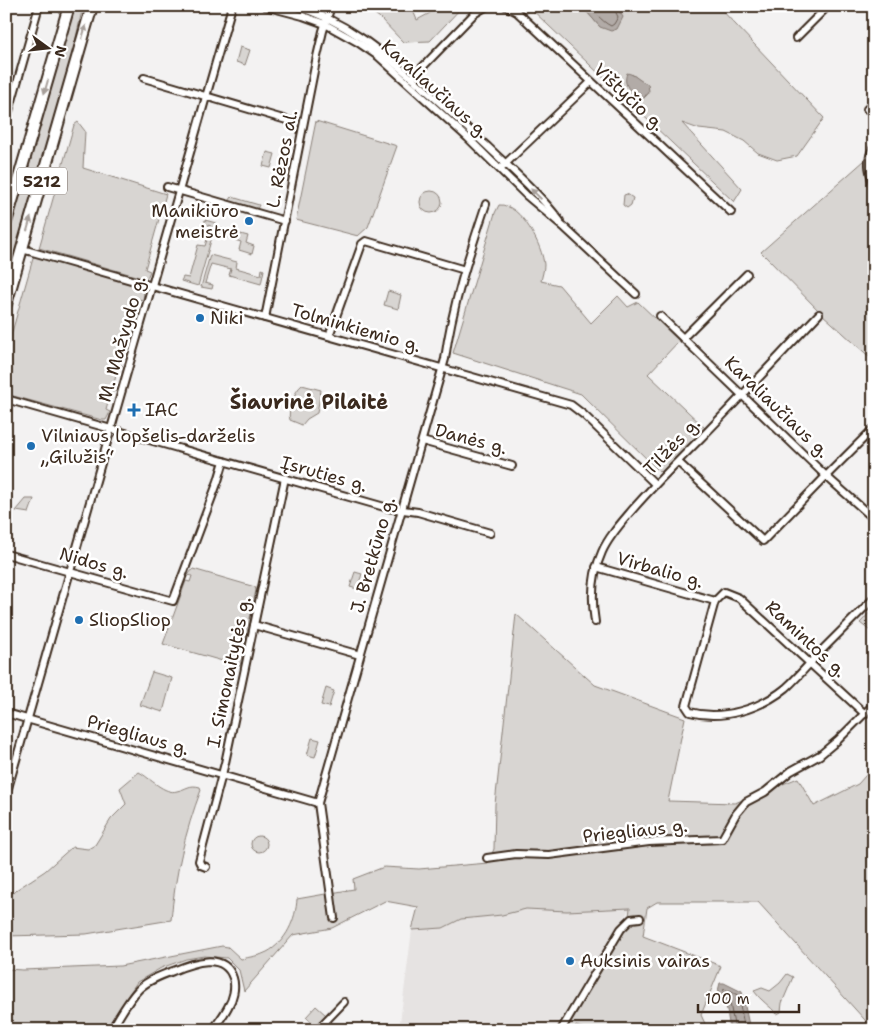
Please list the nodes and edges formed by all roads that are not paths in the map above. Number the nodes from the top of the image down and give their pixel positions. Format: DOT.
graph roads {
  1 [pos="39,6"];
  2 [pos="69,6"];
  3 [pos="92,6"];
  4 [pos="232,6"];
  5 [pos="265,6"];
  6 [pos="295,6"];
  7 [pos="331,6"];
  8 [pos="486,6"];
  9 [pos="506,6"];
  10 [pos="828,6"];
  11 [pos="326,21"];
  12 [pos="796,38"];
  13 [pos="144,78"];
  14 [pos="412,78"];
  15 [pos="591,82"];
  16 [pos="206,97"];
  17 [pos="874,103"];
  18 [pos="867,110"];
  19 [pos="6,122"];
  20 [pos="290,122"];
  21 [pos="874,147"];
  22 [pos="503,166"];
  23 [pos="167,187"];
  24 [pos="874,187"];
  25 [pos="180,191"];
  26 [pos="486,204"];
  27 [pos="731,212"];
  28 [pos="285,221"];
  29 [pos="6,222"];
  30 [pos="22,249"];
  31 [pos="465,270"];
  32 [pos="747,274"];
  33 [pos="152,286"];
  34 [pos="636,294"];
  35 [pos="6,304"];
  36 [pos="819,314"];
  37 [pos="660,316"];
  38 [pos="265,318"];
  39 [pos="329,336"];
  40 [pos="684,338"];
  41 [pos="442,369"];
  42 [pos="742,395"];
  43 [pos="6,398"];
  44 [pos="112,428"];
  45 [pos="874,428"];
  46 [pos="422,441"];
  47 [pos="224,461"];
  48 [pos="678,462"];
  49 [pos="512,466"];
  50 [pos="826,476"];
  51 [pos="285,478"];
  52 [pos="655,484"];
  53 [pos="402,510"];
  54 [pos="874,519"];
  55 [pos="490,532"];
  56 [pos="6,554"];
  57 [pos="596,567"];
  58 [pos="70,572"];
  59 [pos="874,598"];
  60 [pos="715,601"];
  61 [pos="595,622"];
  62 [pos="254,625"];
  63 [pos="360,655"];
  64 [pos="809,663"];
  65 [pos="874,704"];
  66 [pos="6,713"];
  67 [pos="865,714"];
  68 [pos="28,719"];
  69 [pos="222,775"];
  70 [pos="6,795"];
  71 [pos="318,803"];
  72 [pos="486,858"];
  73 [pos="206,867"];
  74 [pos="334,918"];
  75 [pos="640,918"];
  76 [pos="344,1002"];
  77 [pos="111,1030"];
  78 [pos="213,1030"];
  79 [pos="318,1030"];
  80 [pos="561,1030"];
  1 -- 19 [label="street"];
  2 -- 29 [label="main road, 5212, one-way"];
  30 -- 3 [label="main road, 5212, one-way"];
  4 -- 16 [label="street, M. Mažvydo g."];
  5 -- 11 [label="street, Karaliaučiaus g."];
  6 -- 11 [label="street, Karaliaučiaus g."];
  7 -- 11 [label="street, L. Rėzos al."];
  8 -- 14 [label="street"];
  9 -- 15 [label="street, Vištyčio g."];
  10 -- 12 [label="street"];
  11 -- 14 [label="street, Karaliaučiaus g."];
  11 -- 22 [label="street, Karaliaučiaus g."];
  11 -- 28 [label="street, L. Rėzos al."];
  13 -- 16 [label="street"];
  14 -- 22 [label="street, Karaliaučiaus g."];
  15 -- 22 [label="street"];
  15 -- 27 [label="street, Vištyčio g."];
  16 -- 20 [label="street"];
  16 -- 25 [label="street, M. Mažvydo g."];
  17 -- 18 [label="street"];
  21 -- 24 [label="street"];
  22 -- 34 [label="street, Karaliaučiaus g."];
  23 -- 25 [label="street"];
  25 -- 28 [label="street"];
  25 -- 33 [label="street, M. Mažvydo g."];
  26 -- 31 [label="street, J. Bretkūno g."];
  28 -- 38 [label="street, L. Rėzos al."];
  30 -- 33 [label="street, Tolminkiemio g."];
  30 -- 35 [label="main road, 5212"];
  31 -- 39 [label="street"];
  31 -- 41 [label="street, J. Bretkūno g."];
  32 -- 40 [label="street"];
  33 -- 38 [label="street, Tolminkiemio g."];
  33 -- 44 [label="street, M. Mažvydo g."];
  36 -- 42 [label="street, Tilžės g."];
  37 -- 40 [label="street, Karaliaučiaus g."];
  38 -- 39 [label="street, Tolminkiemio g."];
  39 -- 41 [label="street, Tolminkiemio g."];
  40 -- 42 [label="street, Karaliaučiaus g."];
  41 -- 46 [label="street, J. Bretkūno g."];
  41 -- 52 [label="street, Tolminkiemio g."];
  42 -- 48 [label="street, Tilžės g."];
  42 -- 50 [label="street, Karaliaučiaus g."];
  43 -- 44 [label="street, Įsruties g."];
  44 -- 47 [label="street, Įsruties g."];
  44 -- 58 [label="street, M. Mažvydo g."];
  45 -- 50 [label="street"];
  46 -- 49 [label="street, Danės g."];
  46 -- 53 [label="street, J. Bretkūno g."];
  47 -- 51 [label="street, Įsruties g."];
  47 -- 58 [label="street, Nidos g."];
  48 -- 50 [label="street"];
  48 -- 52 [label="street, Tilžės g."];
  50 -- 54 [label="street, Karaliaučiaus g."];
  51 -- 53 [label="street, Įsruties g."];
  51 -- 62 [label="street, I. Simonaitytės g."];
  52 -- 57 [label="street, Tilžės g."];
  53 -- 55 [label="street, Įsruties g."];
  53 -- 63 [label="street, J. Bretkūno g."];
  56 -- 58 [label="street, Nidos g."];
  57 -- 60 [label="street, Virbalio g."];
  57 -- 61 [label="street, Tilžės g."];
  58 -- 68 [label="street, M. Mažvydo g."];
  59 -- 64 [label="street"];
  60 -- 64 [label="street, Ramintos g."];
  60 -- 64 [label="street"];
  62 -- 63 [label="street"];
  62 -- 69 [label="street, I. Simonaitytės g."];
  63 -- 71 [label="street, J. Bretkūno g."];
  64 -- 67 [label="street, Ramintos g."];
  65 -- 67 [label="street"];
  66 -- 68 [label="street, Priegliaus g."];
  67 -- 72 [label="street, Priegliaus g."];
  68 -- 69 [label="street, Priegliaus g."];
  68 -- 70 [label="street, M. Mažvydo g."];
  69 -- 71 [label="street, Priegliaus g."];
  69 -- 73 [label="street, I. Simonaitytės g."];
  71 -- 74 [label="street, J. Bretkūno g."];
  75 -- 80 [label="street"];
  76 -- 79 [label="street"];
  77 -- 78 [label="street"];
}
